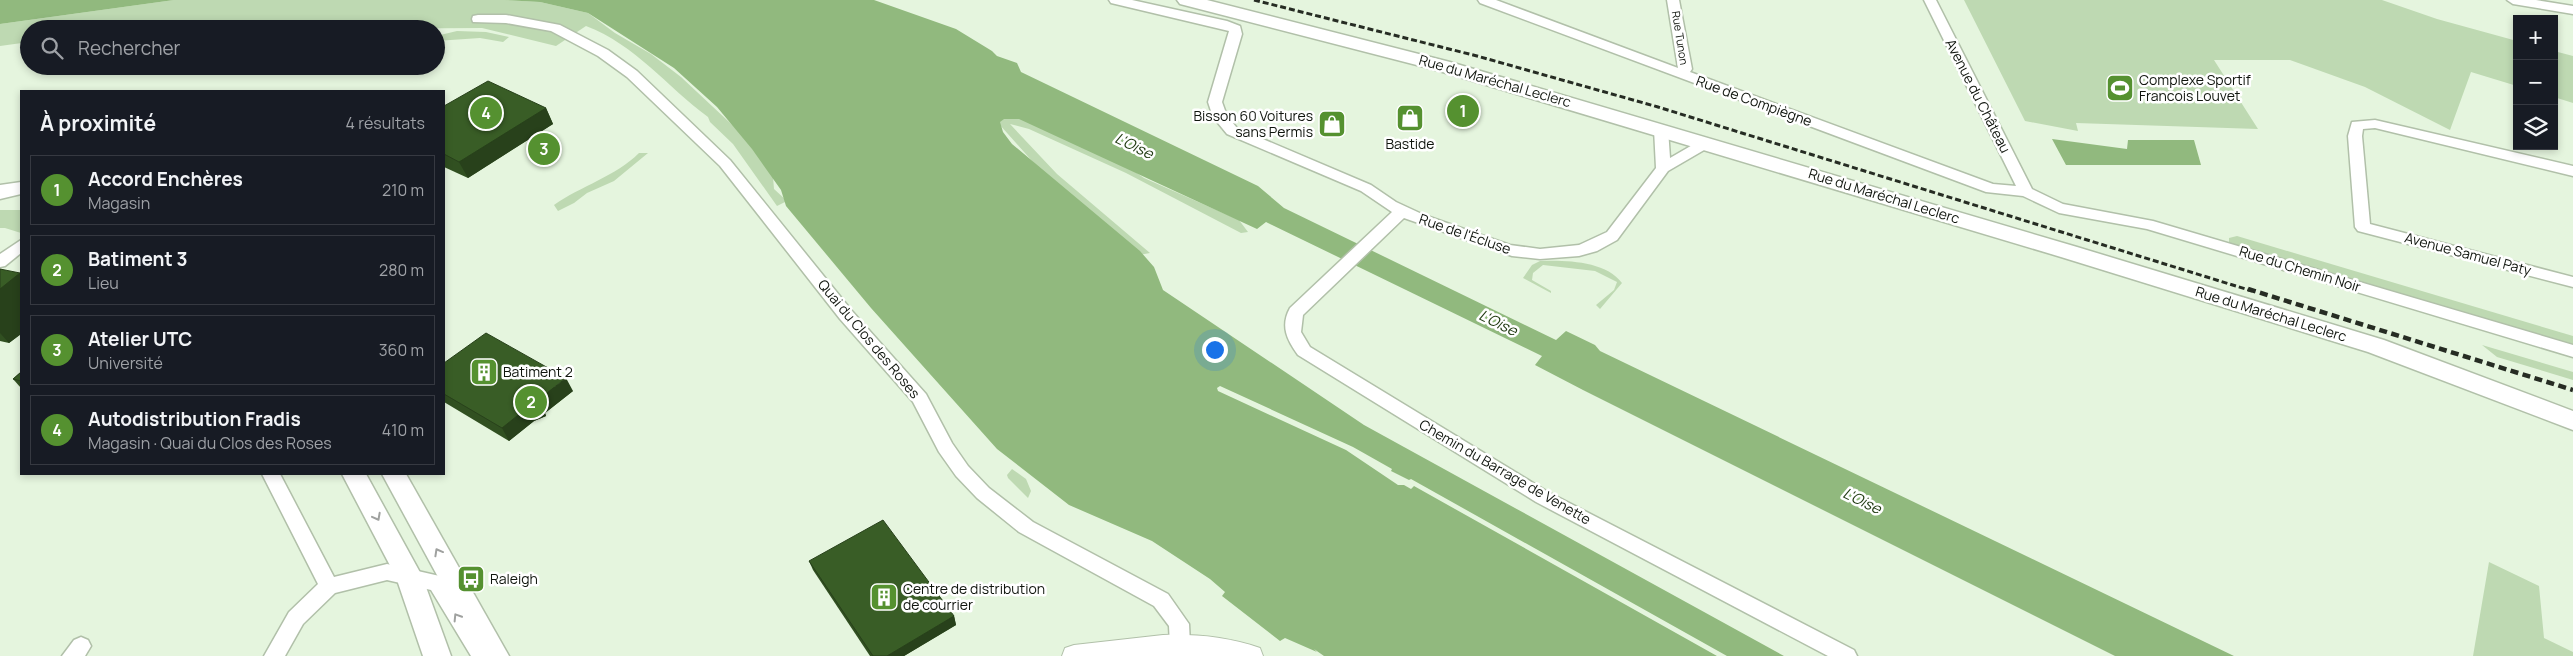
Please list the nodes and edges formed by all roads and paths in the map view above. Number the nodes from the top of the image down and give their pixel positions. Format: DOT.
graph roads {
  1 [pos="1115,0"];
  2 [pos="1186,0"];
  3 [pos="1484,0"];
  4 [pos="1673,0"];
  5 [pos="1930,0"];
  6 [pos="2513,0"];
  7 [pos="2573,10"];
  8 [pos="478,19"];
  9 [pos="1682,74"];
  10 [pos="1661,129"];
  11 [pos="1706,143"];
  12 [pos="1662,151"];
  13 [pos="1681,157"];
  14 [pos="1663,168"];
  15 [pos="2573,171"];
  16 [pos="20,188"];
  17 [pos="0,192"];
  18 [pos="2026,192"];
  19 [pos="20,204"];
  20 [pos="0,207"];
  21 [pos="1401,212"];
  22 [pos="1379,233"];
  23 [pos="20,245"];
  24 [pos="0,262"];
  25 [pos="1332,277"];
  26 [pos="2573,282"];
  27 [pos="2573,350"];
  28 [pos="2573,420"];
  29 [pos="273,475"];
  30 [pos="355,475"];
  31 [pos="395,475"];
  32 [pos="409,576"];
  33 [pos="329,586"];
  34 [pos="1180,645"];
  35 [pos="274,656"];
  36 [pos="438,656"];
  37 [pos="485,656"];
  38 [pos="495,656"];
  39 [pos="1074,656"];
  40 [pos="1250,656"];
  41 [pos="1847,656"];
  1 -- 21 [label="street, Rue de l'Écluse"];
  2 -- 10 [label="main road, Rue du Maréchal Leclerc"];
  3 -- 9 [label="street, Rue de Compiègne"];
  4 -- 9 [label="street, Rue Tunon"];
  5 -- 18 [label="street, Avenue du Château"];
  6 -- 7 [label="street"];
  8 -- 34 [label="street, Quai du Clos des Roses"];
  9 -- 18 [label="street, Rue de Compiègne"];
  10 -- 11 [label="main road, Rue du Maréchal Leclerc"];
  10 -- 12 [label="street"];
  11 -- 13 [label="street"];
  11 -- 28 [label="main road, Rue du Maréchal Leclerc"];
  12 -- 13 [label="street"];
  12 -- 14 [label="street"];
  13 -- 14 [label="street"];
  14 -- 21 [label="street, Rue de l'Écluse"];
  15 -- 26 [label="street, Avenue Samuel Paty"];
  16 -- 17 [label="main road"];
  18 -- 27 [label="street, Rue du Chemin Noir"];
  19 -- 20 [label="main road"];
  21 -- 22 [label="street, Rue de l'Écluse"];
  22 -- 25 [label="street, Rue de l'Écluse"];
  23 -- 24 [label="street"];
  25 -- 41 [label="street, Chemin du Barrage de Venette"];
  29 -- 33 [label="street"];
  30 -- 32 [label="main road, one-way"];
  38 -- 31 [label="main road, one-way"];
  32 -- 33 [label="street"];
  32 -- 36 [label="main road"];
  37 -- 32 [label="street, one-way"];
  33 -- 35 [label="street"];
  34 -- 39 [label="street"];
  34 -- 40 [label="street"];
}
